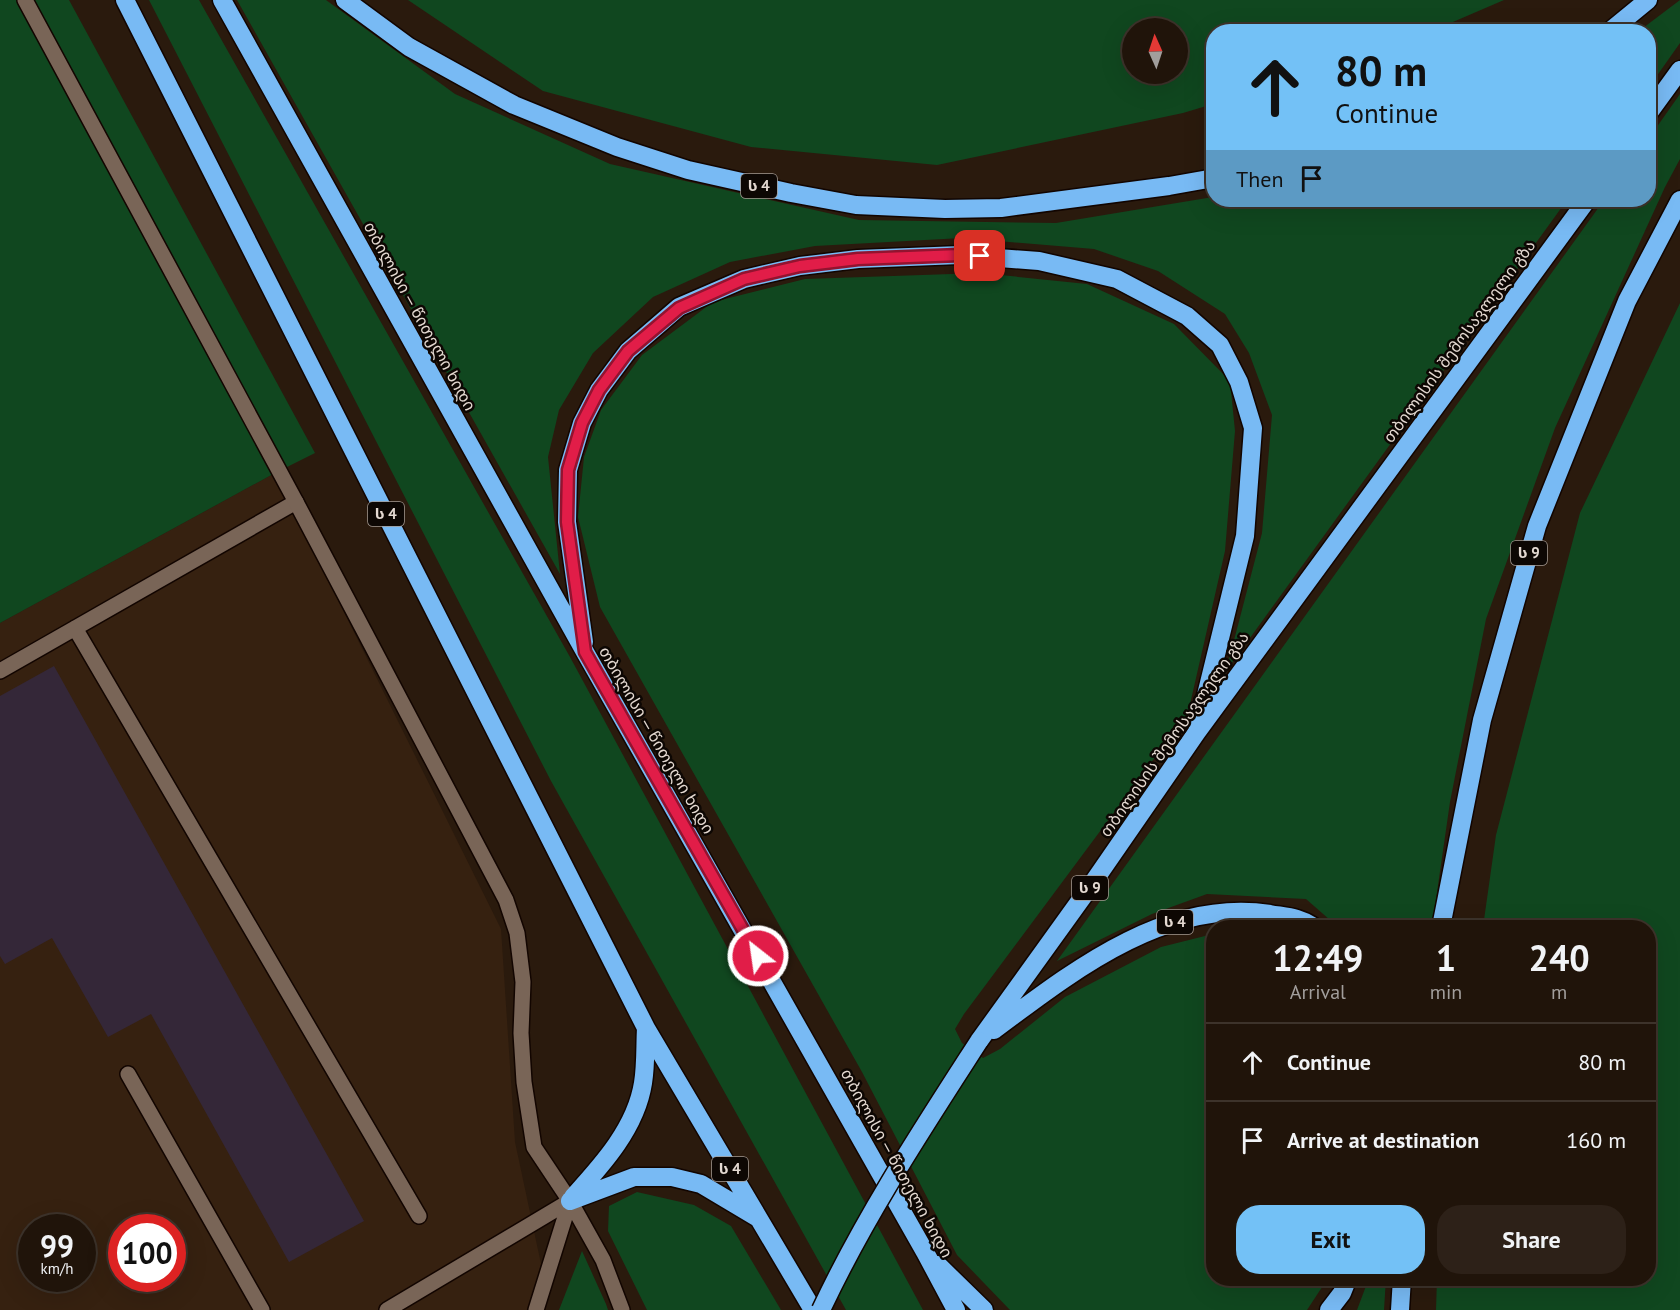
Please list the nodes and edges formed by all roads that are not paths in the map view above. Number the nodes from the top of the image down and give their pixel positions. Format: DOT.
graph roads {
  1 [pos="26,0"];
  2 [pos="125,0"];
  3 [pos="222,0"];
  4 [pos="345,0"];
  5 [pos="1648,0"];
  6 [pos="1619,24"];
  7 [pos="1680,70"];
  8 [pos="1656,103"];
  9 [pos="1206,179"];
  10 [pos="1680,200"];
  11 [pos="1582,207"];
  12 [pos="296,502"];
  13 [pos="75,628"];
  14 [pos="585,652"];
  15 [pos="0,671"];
  16 [pos="1197,732"];
  17 [pos="1304,920"];
  18 [pos="1442,920"];
  19 [pos="646,1028"];
  20 [pos="979,1041"];
  21 [pos="128,1074"];
  22 [pos="570,1201"];
  23 [pos="419,1216"];
  24 [pos="760,1220"];
  25 [pos="925,1252"];
  26 [pos="1345,1286"];
  27 [pos="1402,1286"];
  28 [pos="262,1310"];
  29 [pos="387,1310"];
  30 [pos="536,1310"];
  31 [pos="622,1310"];
  32 [pos="813,1310"];
  33 [pos="821,1310"];
  34 [pos="956,1310"];
  35 [pos="984,1310"];
  36 [pos="1329,1310"];
  37 [pos="1400,1310"];
  1 -- 12 [label="street"];
  2 -- 19 [label="highway, ს 4"];
  3 -- 14 [label="highway, თბილისი — წითელი ხიდი"];
  4 -- 9 [label="highway, ს 4"];
  5 -- 6 [label="highway"];
  7 -- 8 [label="highway"];
  10 -- 18 [label="highway, ს 9"];
  11 -- 16 [label="highway, თბილისის შემოსავლელი გზა / ს 9"];
  12 -- 13 [label="street"];
  12 -- 22 [label="street"];
  13 -- 15 [label="street"];
  13 -- 23 [label="street"];
  14 -- 16 [label="highway, ს 9"];
  14 -- 25 [label="highway, თბილისი — წითელი ხიდი"];
  16 -- 20 [label="highway, თბილისის შემოსავლელი გზა / ს 9"];
  17 -- 20 [label="highway, ს 4"];
  19 -- 22 [label="highway"];
  19 -- 24 [label="highway, ს 4"];
  20 -- 33 [label="highway, თბილისის შემოსავლელი გზა / ს 9, bridge"];
  21 -- 28 [label="street"];
  22 -- 24 [label="highway"];
  22 -- 29 [label="street"];
  22 -- 30 [label="street"];
  22 -- 31 [label="street"];
  24 -- 32 [label="highway, ს 4"];
  25 -- 34 [label="highway, თბილისი — წითელი ხიდი"];
  25 -- 35 [label="highway"];
  26 -- 36 [label="highway"];
  27 -- 37 [label="highway"];
}
